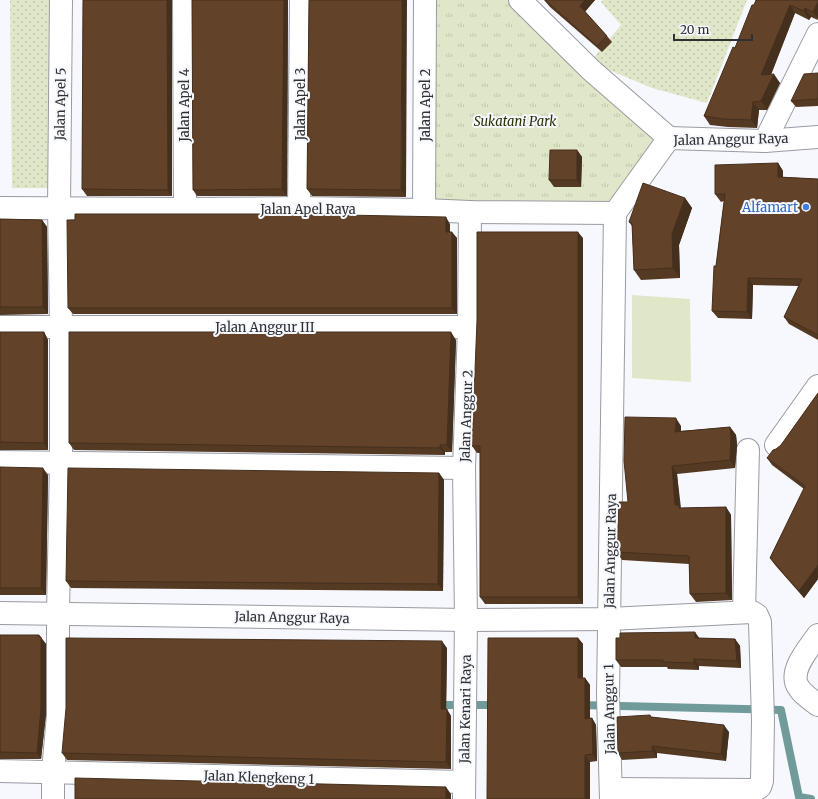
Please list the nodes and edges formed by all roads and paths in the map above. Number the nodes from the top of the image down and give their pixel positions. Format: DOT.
graph roads {
  1 [pos="61,0"];
  2 [pos="184,0"];
  3 [pos="301,0"];
  4 [pos="425,0"];
  5 [pos="520,0"];
  6 [pos="818,34"];
  7 [pos="818,136"];
  8 [pos="669,138"];
  9 [pos="765,141"];
  10 [pos="0,208"];
  11 [pos="59,208"];
  12 [pos="299,208"];
  13 [pos="185,209"];
  14 [pos="424,210"];
  15 [pos="470,212"];
  16 [pos="615,213"];
  17 [pos="0,327"];
  18 [pos="469,327"];
  19 [pos="62,328"];
  20 [pos="818,386"];
  21 [pos="776,445"];
  22 [pos="748,450"];
  23 [pos="0,462"];
  24 [pos="62,462"];
  25 [pos="464,468"];
  26 [pos="744,612"];
  27 [pos="0,613"];
  28 [pos="58,613"];
  29 [pos="609,619"];
  30 [pos="466,620"];
  31 [pos="818,634"];
  32 [pos="818,705"];
  33 [pos="0,771"];
  34 [pos="53,771"];
  35 [pos="464,791"];
  36 [pos="611,794"];
  37 [pos="53,799"];
  1 -- 11 [label="street, Jalan Apel 5"];
  2 -- 13 [label="street, Jalan Apel 4"];
  3 -- 12 [label="street, Jalan Apel 3"];
  4 -- 14 [label="street, Jalan Apel 2"];
  5 -- 8 [label="street"];
  6 -- 9 [label="street"];
  7 -- 9 [label="street, Jalan Anggur Raya"];
  8 -- 9 [label="street, Jalan Anggur Raya"];
  8 -- 16 [label="street, Jalan Anggur Raya"];
  10 -- 11 [label="street, Jalan Apel Raya"];
  11 -- 13 [label="street, Jalan Apel Raya"];
  11 -- 19 [label="street, Jalan Apel 5"];
  12 -- 13 [label="street, Jalan Apel Raya"];
  12 -- 14 [label="street, Jalan Apel Raya"];
  14 -- 15 [label="street, Jalan Apel Raya"];
  15 -- 16 [label="street, Jalan Apel Raya"];
  15 -- 18 [label="street, Jalan Anggur 2"];
  16 -- 29 [label="street, Jalan Anggur Raya"];
  17 -- 19 [label="street, Jalan Anggur III"];
  18 -- 19 [label="street, Jalan Anggur III"];
  18 -- 25 [label="street, Jalan Anggur 2"];
  19 -- 24 [label="street, Jalan Apel 5"];
  20 -- 21 [label="street"];
  22 -- 26 [label="street"];
  23 -- 24 [label="street"];
  24 -- 25 [label="street"];
  24 -- 28 [label="street, Jalan Apel 5"];
  25 -- 30 [label="street, Jalan Anggur 2"];
  26 -- 29 [label="street"];
  26 -- 36 [label="street"];
  27 -- 28 [label="street, Jalan Anggur Raya"];
  28 -- 30 [label="street, Jalan Anggur Raya"];
  28 -- 34 [label="street, Jalan Apel 5"];
  29 -- 30 [label="street, Jalan Anggur Raya"];
  29 -- 36 [label="street, Jalan Anggur 1"];
  30 -- 35 [label="street, Jalan Kenari Raya"];
  31 -- 32 [label="street"];
  33 -- 34 [label="street, Jalan Klengkeng 1"];
  34 -- 35 [label="street, Jalan Klengkeng 1"];
  34 -- 37 [label="street, Jalan Apel 5"];
}
